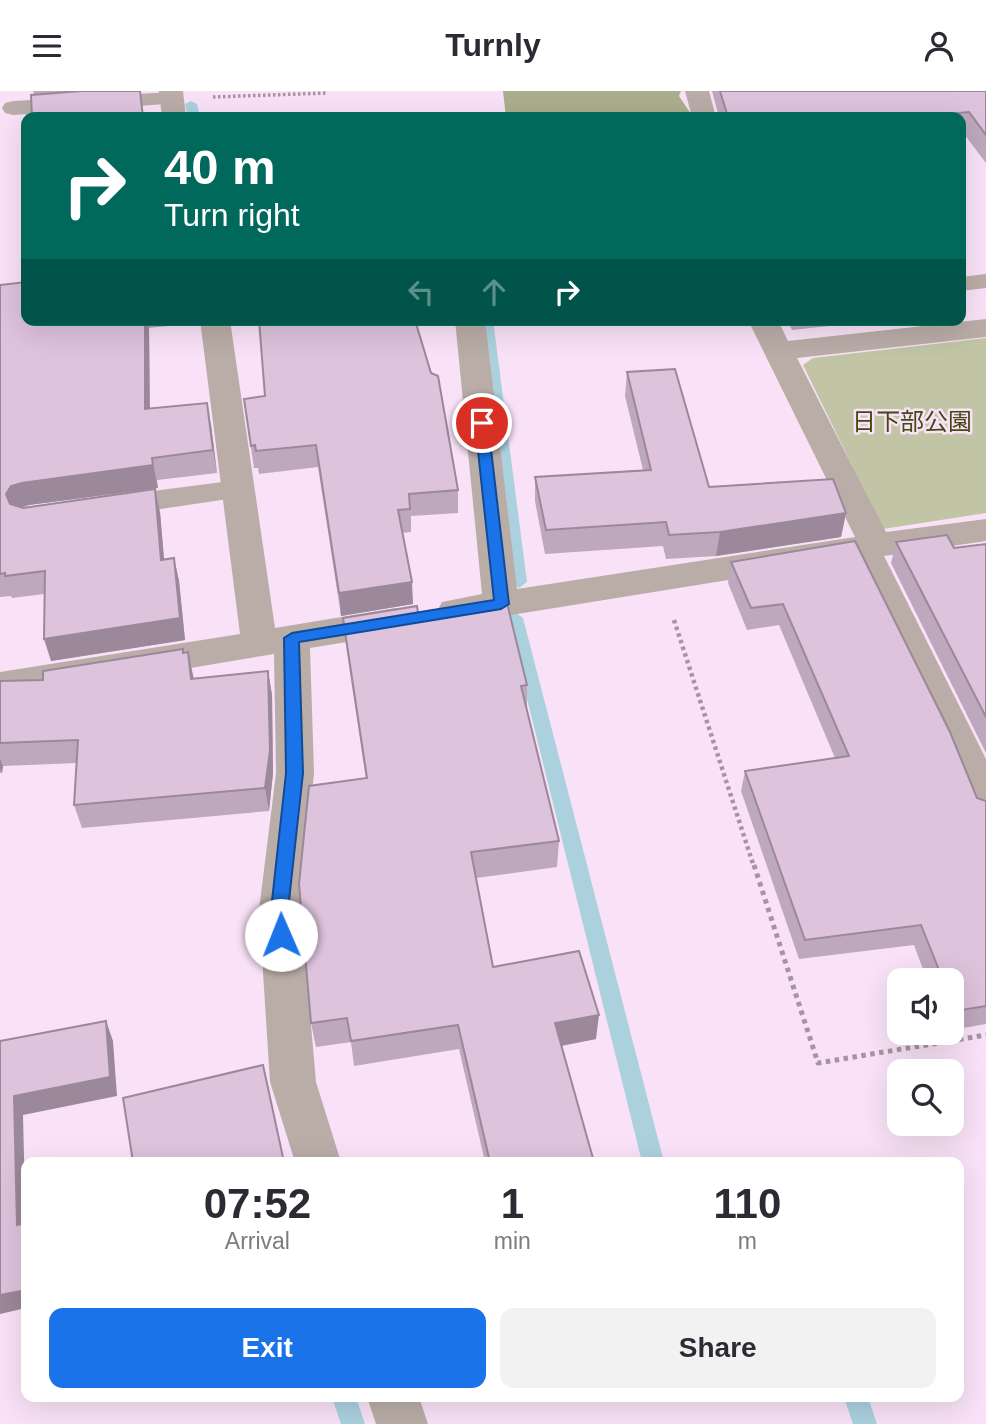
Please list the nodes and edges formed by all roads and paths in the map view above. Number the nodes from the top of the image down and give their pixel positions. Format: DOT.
graph roads {
  1 [pos="698,91"];
  2 [pos="327,93"];
  3 [pos="173,102"];
  4 [pos="13,108"];
  5 [pos="703,112"];
  6 [pos="986,281"];
  7 [pos="966,283"];
  8 [pos="216,326"];
  9 [pos="471,326"];
  10 [pos="766,326"];
  11 [pos="986,328"];
  12 [pos="778,351"];
  13 [pos="238,489"];
  14 [pos="81,511"];
  15 [pos="986,530"];
  16 [pos="869,546"];
  17 [pos="661,579"];
  18 [pos="501,604"];
  19 [pos="276,640"];
  20 [pos="0,686"];
  21 [pos="986,807"];
  22 [pos="986,1035"];
  23 [pos="316,1157"];
  24 [pos="395,1402"];
  25 [pos="402,1424"];
  1 -- 5 [label="street"];
  2 -- 3 [label="path"];
  3 -- 4 [label="lane"];
  6 -- 7 [label="lane"];
  8 -- 13 [label="street"];
  9 -- 18 [label="street"];
  10 -- 12 [label="street"];
  11 -- 12 [label="street"];
  12 -- 16 [label="street"];
  13 -- 14 [label="lane"];
  13 -- 19 [label="street"];
  15 -- 16 [label="street"];
  16 -- 17 [label="street"];
  16 -- 21 [label="street"];
  17 -- 18 [label="street"];
  17 -- 22 [label="path"];
  18 -- 19 [label="street"];
  19 -- 20 [label="street"];
  19 -- 23 [label="street"];
  24 -- 25 [label="street"];
}
